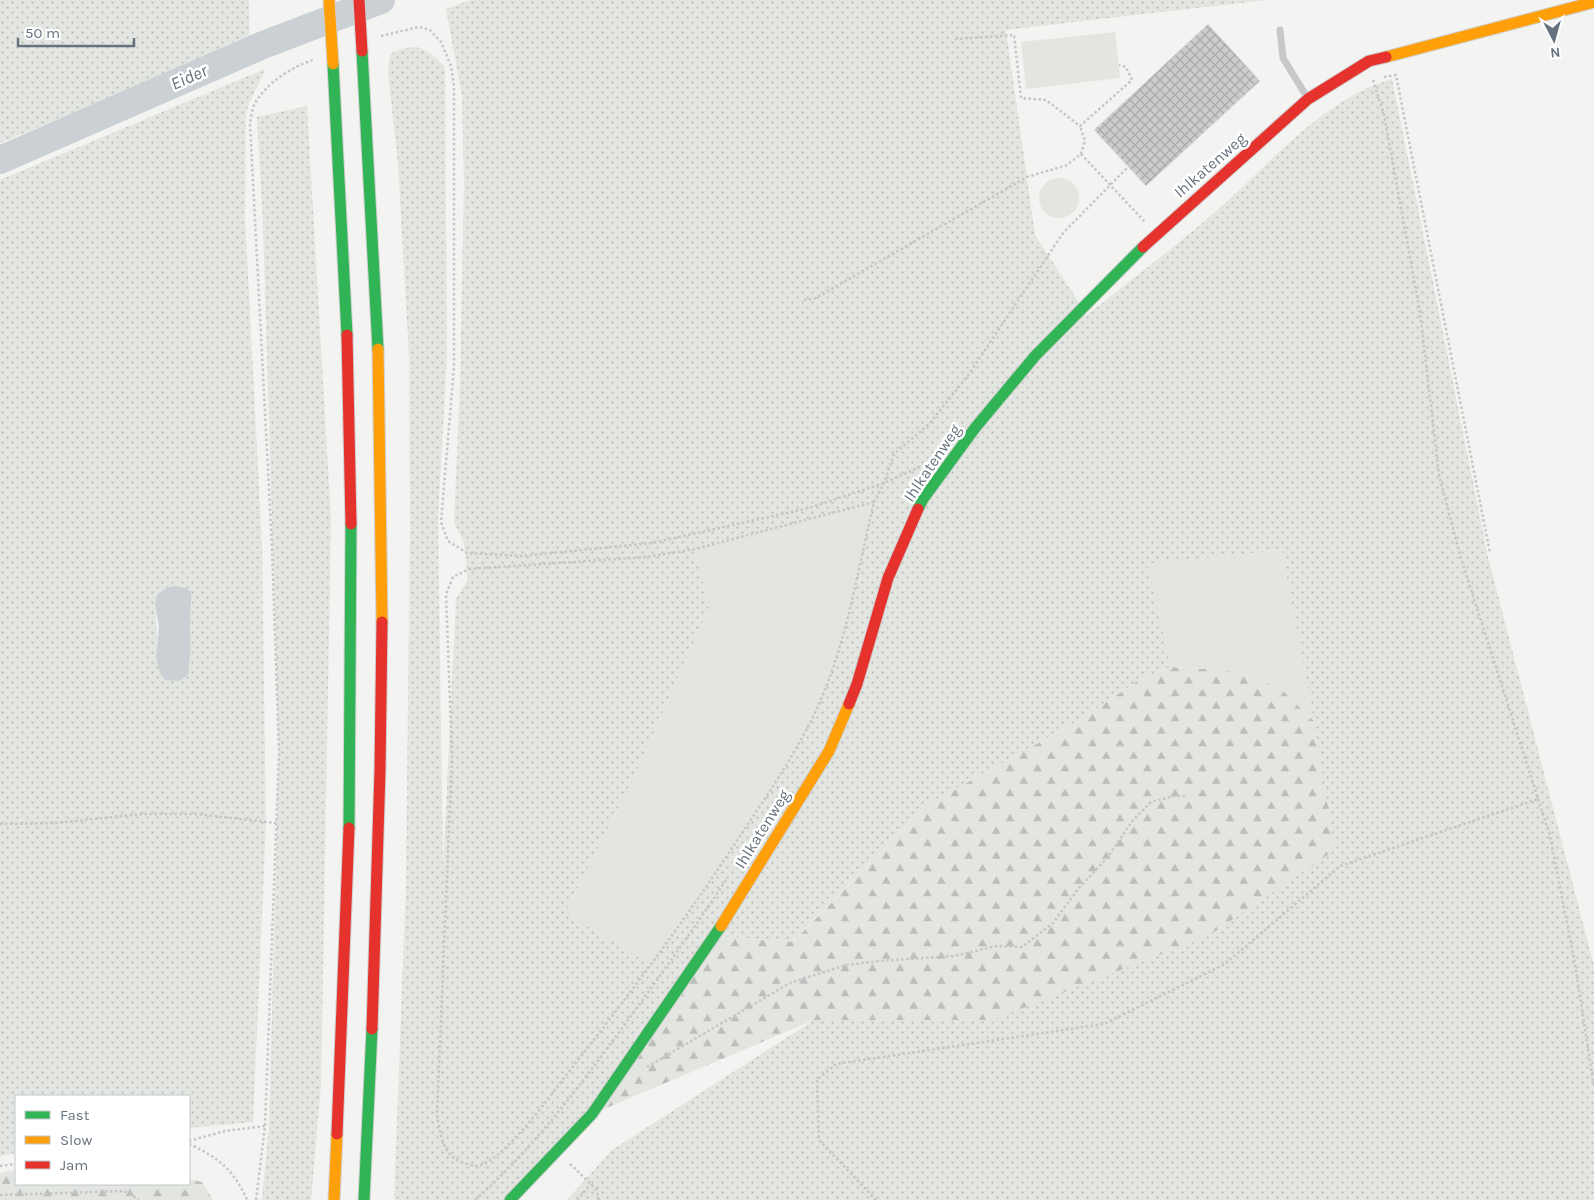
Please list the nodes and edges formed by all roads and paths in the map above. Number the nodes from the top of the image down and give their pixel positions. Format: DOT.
graph roads {
  1 [pos="328,0"];
  2 [pos="359,0"];
  3 [pos="1594,2"];
  4 [pos="1280,30"];
  5 [pos="377,37"];
  6 [pos="955,39"];
  7 [pos="313,60"];
  8 [pos="1119,65"];
  9 [pos="1372,78"];
  10 [pos="1375,84"];
  11 [pos="1308,99"];
  12 [pos="1080,126"];
  13 [pos="1081,154"];
  14 [pos="1128,167"];
  15 [pos="1110,183"];
  16 [pos="1156,234"];
  17 [pos="804,300"];
  18 [pos="926,464"];
  19 [pos="884,483"];
  20 [pos="874,502"];
  21 [pos="1490,553"];
  22 [pos="1188,796"];
  23 [pos="1538,799"];
  24 [pos="276,823"];
  25 [pos="0,824"];
  26 [pos="641,1070"];
  27 [pos="1594,1087"];
  28 [pos="265,1126"];
  29 [pos="190,1142"];
  30 [pos="190,1143"];
  31 [pos="556,1150"];
  32 [pos="15,1164"];
  33 [pos="0,1166"];
  34 [pos="591,1184"];
  35 [pos="0,1194"];
  36 [pos="139,1200"];
  37 [pos="247,1200"];
  38 [pos="256,1200"];
  39 [pos="334,1200"];
  40 [pos="364,1200"];
  41 [pos="510,1200"];
  42 [pos="577,1200"];
  43 [pos="599,1200"];
  44 [pos="876,1200"];
  1 -- 39 [label="main road, bridge"];
  2 -- 40 [label="main road, bridge"];
  3 -- 11 [label="main road, Ihlkatenweg"];
  4 -- 11 [label="lane"];
  5 -- 19 [label="path"];
  6 -- 12 [label="path"];
  7 -- 24 [label="path"];
  8 -- 12 [label="path"];
  9 -- 21 [label="path"];
  10 -- 23 [label="path"];
  11 -- 16 [label="main road, Ihlkatenweg"];
  12 -- 13 [label="path"];
  13 -- 15 [label="path"];
  13 -- 17 [label="path"];
  14 -- 15 [label="path"];
  15 -- 16 [label="path"];
  15 -- 19 [label="path"];
  16 -- 31 [label="main road, Ihlkatenweg"];
  18 -- 19 [label="path"];
  19 -- 20 [label="path"];
  20 -- 20 [label="path"];
  22 -- 26 [label="path"];
  23 -- 27 [label="path"];
  23 -- 44 [label="path"];
  24 -- 25 [label="path"];
  24 -- 28 [label="path"];
  28 -- 29 [label="path"];
  28 -- 38 [label="path"];
  30 -- 37 [label="path"];
  31 -- 34 [label="path"];
  31 -- 41 [label="main road, Ihlkatenweg"];
  32 -- 33 [label="path"];
  34 -- 42 [label="path"];
  34 -- 43 [label="path"];
  35 -- 36 [label="path"];
}
